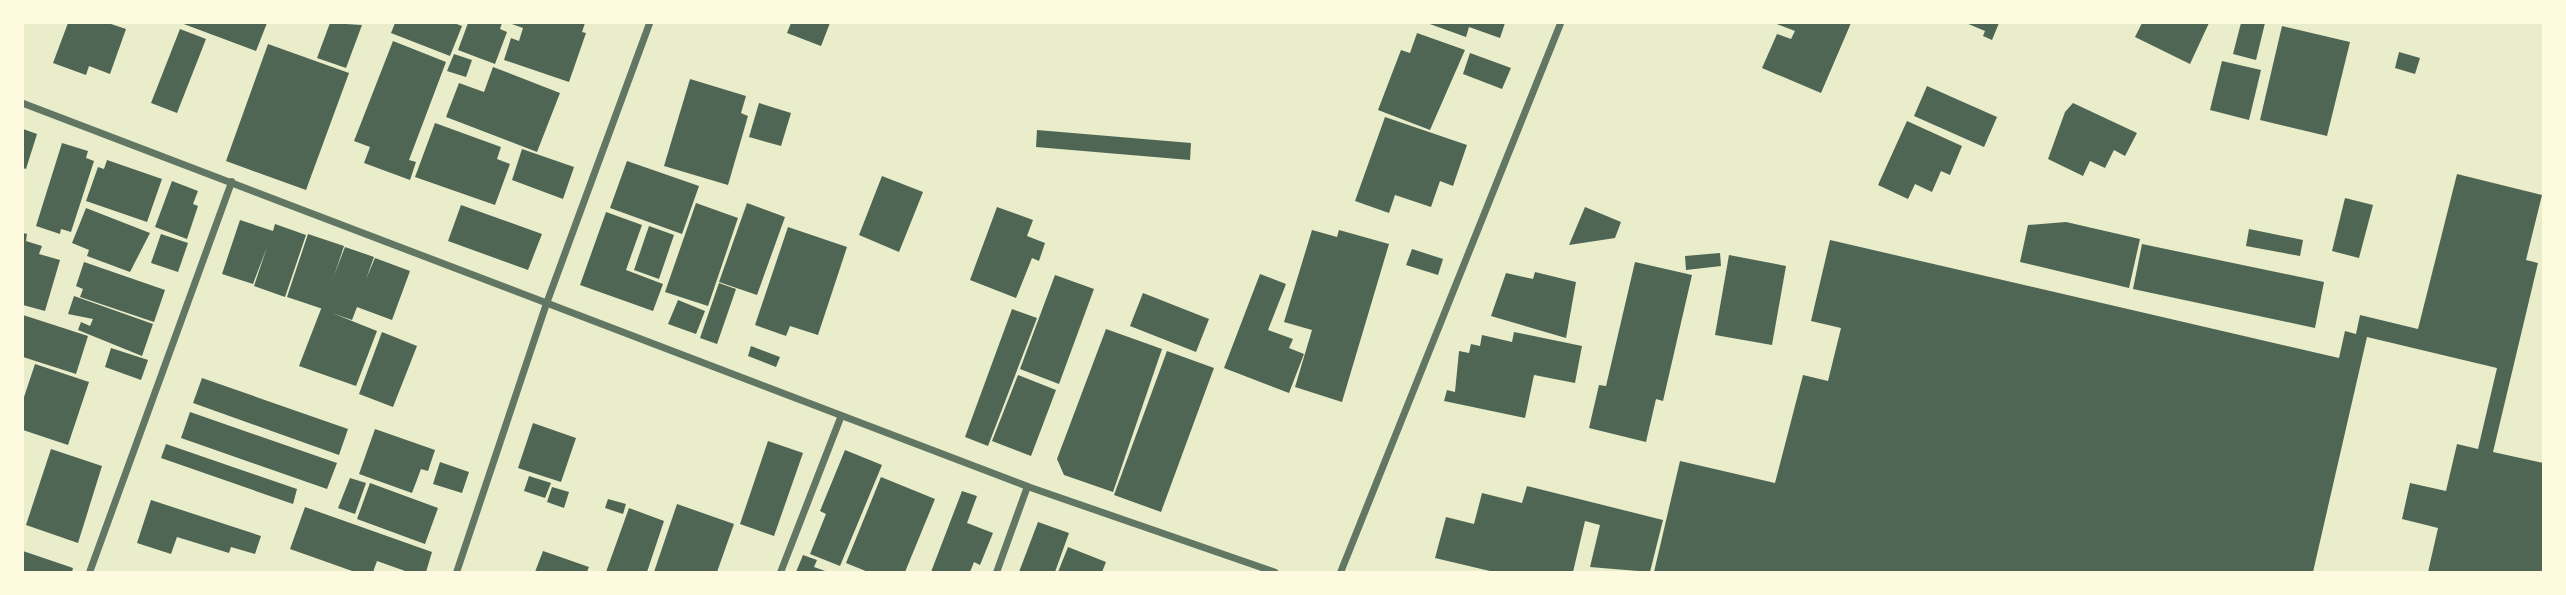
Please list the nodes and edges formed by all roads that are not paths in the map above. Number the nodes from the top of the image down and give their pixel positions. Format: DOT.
graph roads {
  1 [pos="649,23"];
  2 [pos="1560,23"];
  3 [pos="23,103"];
  4 [pos="231,181"];
  5 [pos="546,303"];
  6 [pos="841,415"];
  7 [pos="1027,486"];
  8 [pos="89,572"];
  9 [pos="456,572"];
  10 [pos="780,572"];
  11 [pos="996,572"];
  12 [pos="1275,572"];
  13 [pos="1340,572"];
  1 -- 5 [label="street"];
  2 -- 13 [label="street"];
  3 -- 4 [label="street"];
  4 -- 5 [label="street"];
  4 -- 8 [label="street"];
  5 -- 6 [label="street"];
  5 -- 9 [label="street"];
  6 -- 7 [label="street"];
  6 -- 10 [label="street"];
  7 -- 11 [label="street"];
  7 -- 12 [label="street"];
}
